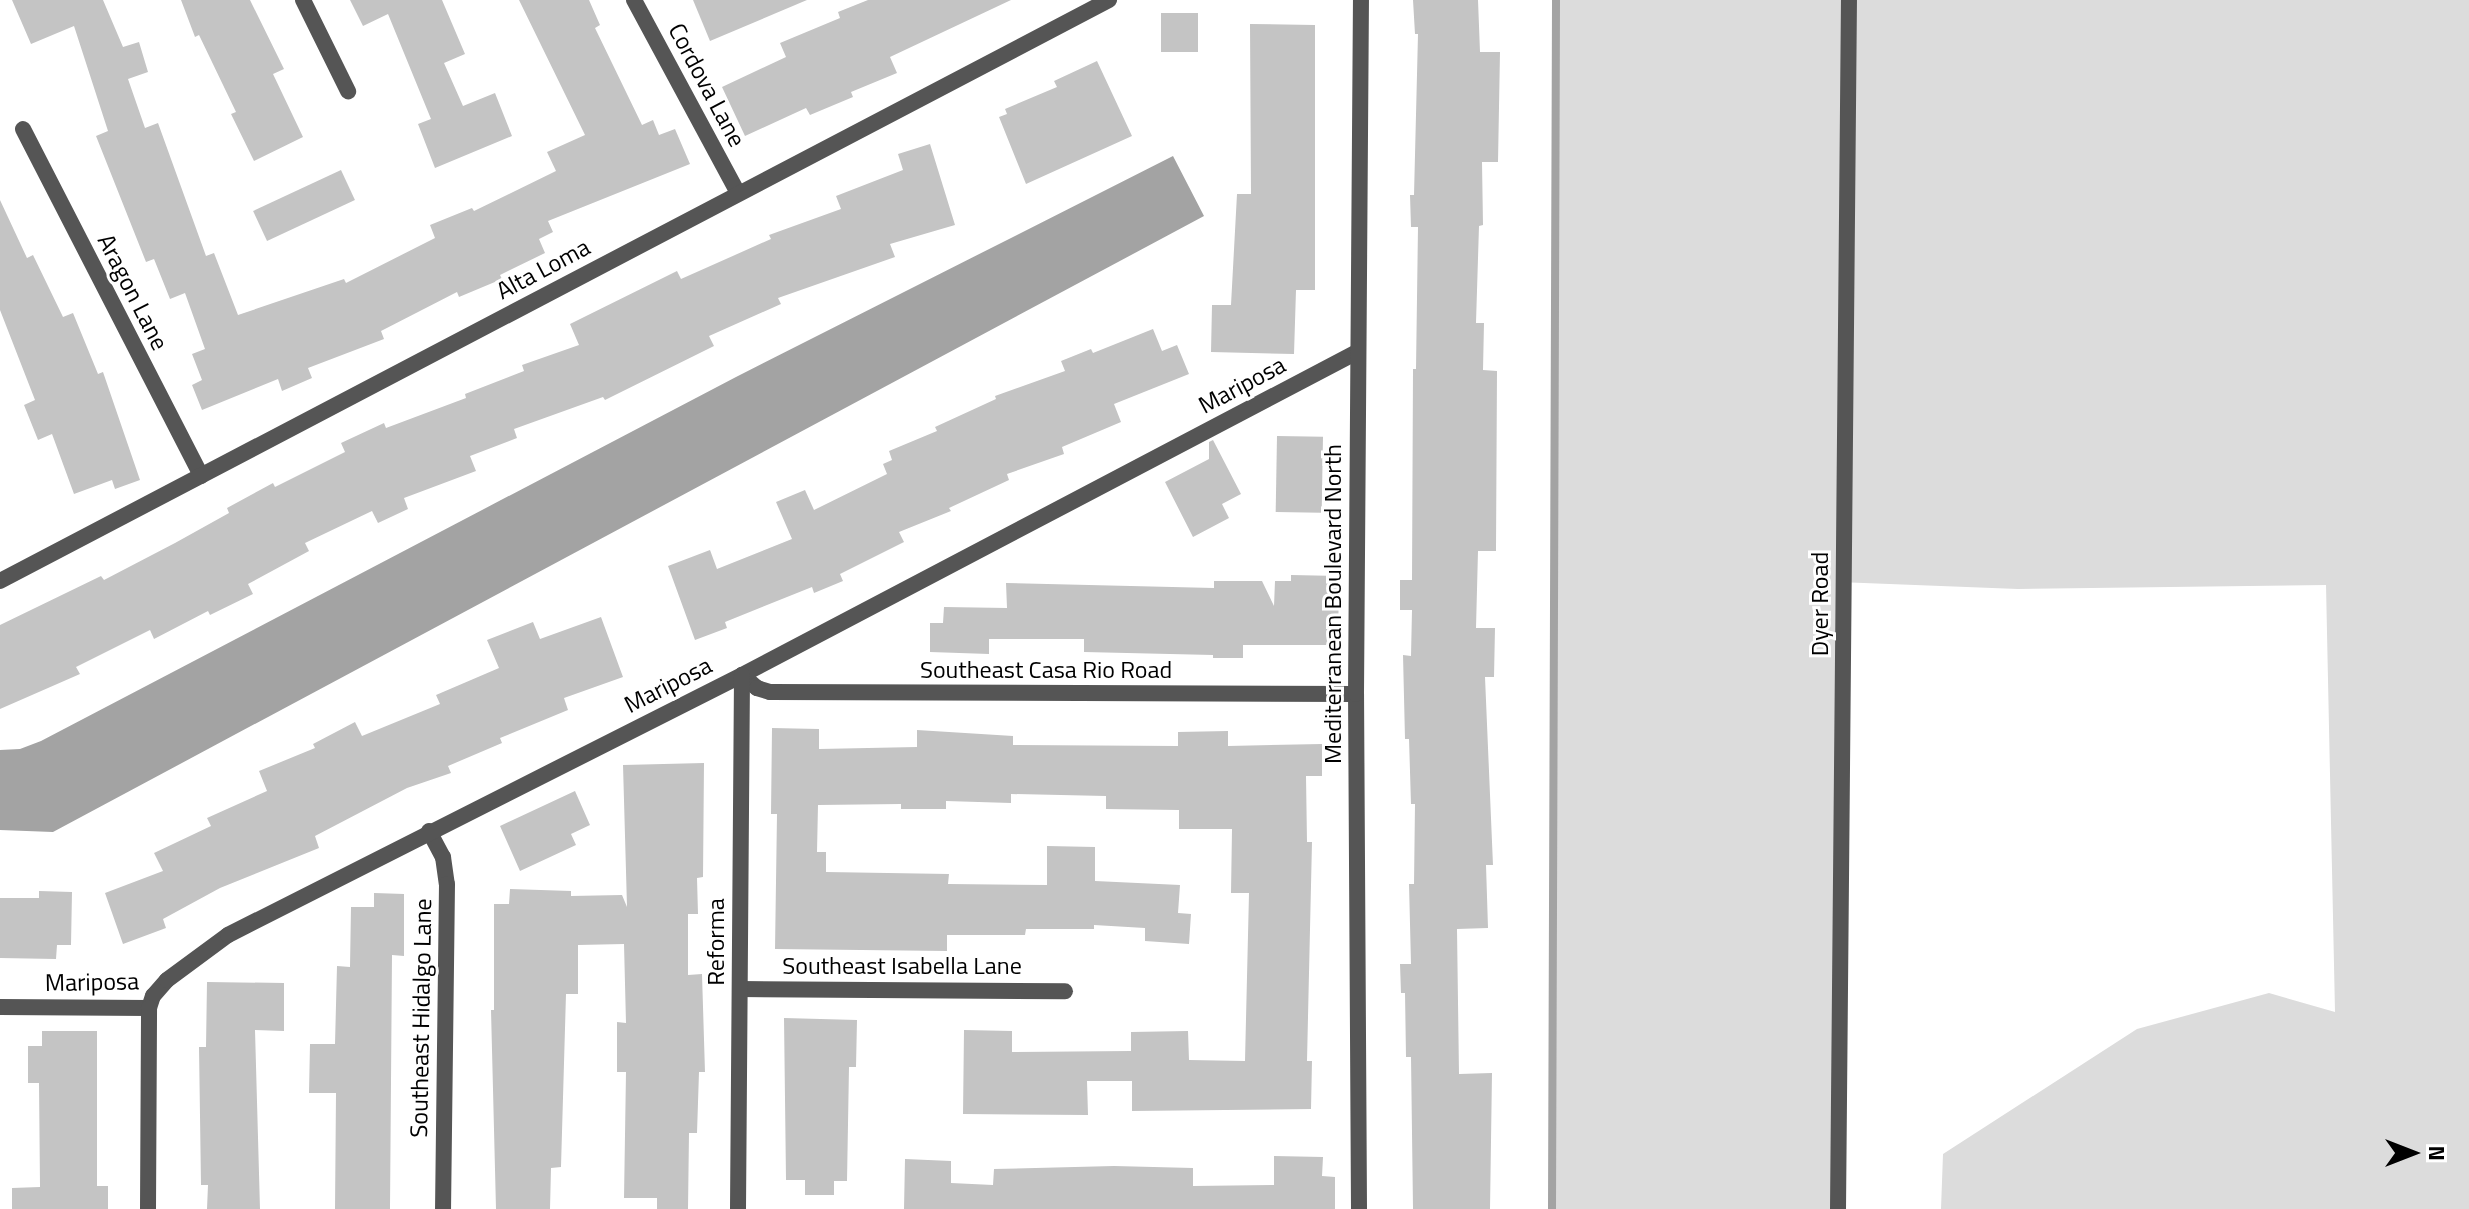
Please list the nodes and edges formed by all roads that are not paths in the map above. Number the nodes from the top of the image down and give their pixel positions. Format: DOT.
graph roads {
  1 [pos="303,0"];
  2 [pos="634,0"];
  3 [pos="1109,0"];
  4 [pos="1361,0"];
  5 [pos="1849,0"];
  6 [pos="348,91"];
  7 [pos="23,129"];
  8 [pos="738,193"];
  9 [pos="1357,352"];
  10 [pos="201,476"];
  11 [pos="0,581"];
  12 [pos="742,675"];
  13 [pos="1356,694"];
  14 [pos="429,831"];
  15 [pos="740,989"];
  16 [pos="1065,991"];
  17 [pos="0,1007"];
  18 [pos="149,1008"];
  19 [pos="148,1209"];
  20 [pos="443,1209"];
  21 [pos="738,1209"];
  22 [pos="1359,1209"];
  23 [pos="1838,1209"];
  1 -- 6 [label="street"];
  2 -- 8 [label="street, Cordova Lane"];
  3 -- 8 [label="street, Alta Loma"];
  4 -- 9 [label="street, Mediterranean Boulevard North"];
  5 -- 23 [label="street, Dyer Road"];
  7 -- 10 [label="street, Aragon Lane"];
  8 -- 10 [label="street, Alta Loma"];
  9 -- 12 [label="street, Mariposa"];
  9 -- 13 [label="street, Mediterranean Boulevard North"];
  10 -- 11 [label="street, Alta Loma"];
  12 -- 13 [label="street, Southeast Casa Rio Road"];
  12 -- 14 [label="street, Mariposa"];
  12 -- 15 [label="street, Reforma"];
  13 -- 22 [label="street, Mediterranean Boulevard North"];
  14 -- 18 [label="street, Mariposa"];
  14 -- 20 [label="street, Southeast Hidalgo Lane"];
  15 -- 16 [label="street, Southeast Isabella Lane"];
  15 -- 21 [label="street, Reforma"];
  17 -- 18 [label="street, Mariposa"];
  18 -- 19 [label="street"];
}
